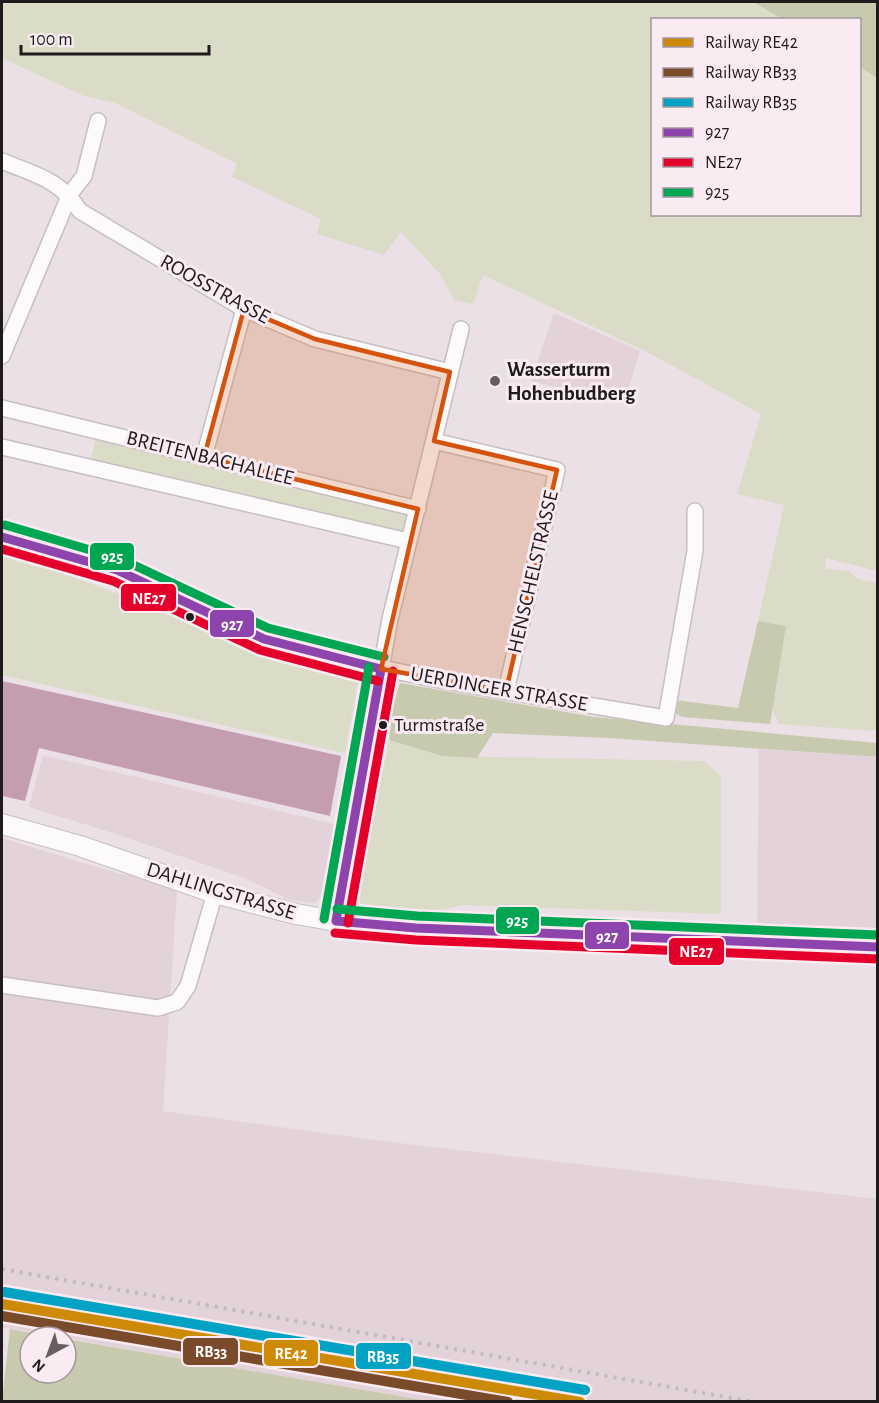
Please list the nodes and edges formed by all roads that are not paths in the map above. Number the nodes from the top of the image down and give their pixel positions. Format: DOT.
graph roads {
  1 [pos="98,121"];
  2 [pos="2,161"];
  3 [pos="70,194"];
  4 [pos="244,309"];
  5 [pos="461,329"];
  6 [pos="2,356"];
  7 [pos="450,372"];
  8 [pos="2,408"];
  9 [pos="434,441"];
  10 [pos="2,447"];
  11 [pos="204,457"];
  12 [pos="418,509"];
  13 [pos="695,511"];
  14 [pos="2,537"];
  15 [pos="408,541"];
  16 [pos="381,669"];
  17 [pos="506,691"];
  18 [pos="2,824"];
  19 [pos="215,893"];
  20 [pos="336,921"];
  21 [pos="878,947"];
  22 [pos="2,986"];
  1 -- 3 [label="street"];
  2 -- 3 [label="street, ROOSSTRASSE"];
  3 -- 4 [label="street, ROOSSTRASSE"];
  3 -- 6 [label="street"];
  4 -- 7 [label="street, ROOSSTRASSE"];
  4 -- 11 [label="street"];
  5 -- 7 [label="street"];
  7 -- 9 [label="street"];
  8 -- 11 [label="street, BREITENBACHALLEE"];
  9 -- 12 [label="street"];
  9 -- 17 [label="street, HENSCHELSTRASSE"];
  10 -- 15 [label="street, BREITENBACHALLEE"];
  11 -- 12 [label="street, BREITENBACHALLEE"];
  12 -- 15 [label="street"];
  13 -- 17 [label="street, UERDINGER STRASSE"];
  14 -- 16 [label="street, UERDINGER STRASSE"];
  15 -- 16 [label="street"];
  16 -- 17 [label="street, UERDINGER STRASSE"];
  16 -- 20 [label="street"];
  18 -- 19 [label="street, DAHLINGSTRASSE"];
  19 -- 20 [label="street, DAHLINGSTRASSE"];
  19 -- 22 [label="street"];
  20 -- 21 [label="street, DAHLINGSTRASSE"];
}
